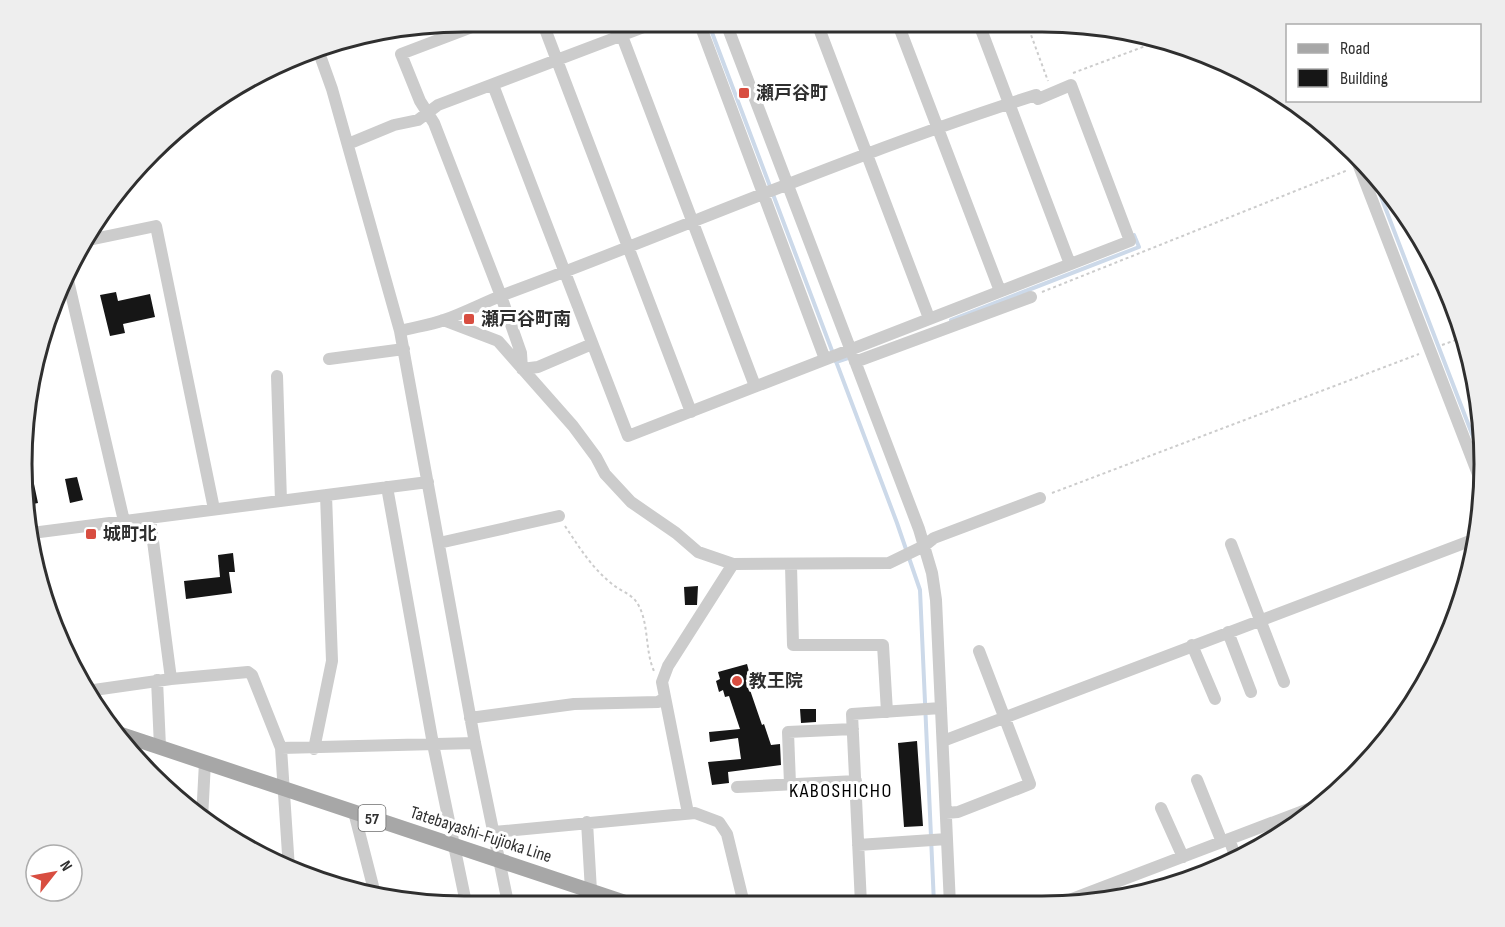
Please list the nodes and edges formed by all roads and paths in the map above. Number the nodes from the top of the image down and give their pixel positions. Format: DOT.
graph roads {
  1 [pos="459,32"];
  2 [pos="546,32"];
  3 [pos="632,32"];
  4 [pos="703,32"];
  5 [pos="730,32"];
  6 [pos="820,32"];
  7 [pos="901,32"];
  8 [pos="982,32"];
  9 [pos="1030,32"];
  10 [pos="622,36"];
  11 [pos="1149,45"];
  12 [pos="320,56"];
  13 [pos="557,60"];
  14 [pos="1070,74"];
  15 [pos="1048,81"];
  16 [pos="494,85"];
  17 [pos="1009,103"];
  18 [pos="427,113"];
  19 [pos="938,129"];
  20 [pos="348,144"];
  21 [pos="867,155"];
  22 [pos="1355,167"];
  23 [pos="1363,176"];
  24 [pos="788,185"];
  25 [pos="763,194"];
  26 [pos="693,222"];
  27 [pos="94,239"];
  28 [pos="628,247"];
  29 [pos="1070,264"];
  30 [pos="566,272"];
  31 [pos="69,286"];
  32 [pos="999,291"];
  33 [pos="501,296"];
  34 [pos="1031,297"];
  35 [pos="929,318"];
  36 [pos="443,320"];
  37 [pos="400,331"];
  38 [pos="1456,340"];
  39 [pos="592,344"];
  40 [pos="404,349"];
  41 [pos="850,350"];
  42 [pos="1430,350"];
  43 [pos="329,359"];
  44 [pos="825,359"];
  45 [pos="855,362"];
  46 [pos="522,369"];
  47 [pos="277,376"];
  48 [pos="755,386"];
  49 [pos="691,412"];
  50 [pos="1474,464"];
  51 [pos="428,482"];
  52 [pos="387,487"];
  53 [pos="326,495"];
  54 [pos="1040,498"];
  55 [pos="280,501"];
  56 [pos="214,509"];
  57 [pos="559,516"];
  58 [pos="150,518"];
  59 [pos="124,521"];
  60 [pos="37,532"];
  61 [pos="1466,542"];
  62 [pos="439,543"];
  63 [pos="1231,544"];
  64 [pos="924,546"];
  65 [pos="733,564"];
  66 [pos="791,565"];
  67 [pos="1260,620"];
  68 [pos="1228,632"];
  69 [pos="1192,645"];
  70 [pos="979,651"];
  71 [pos="171,679"];
  72 [pos="157,681"];
  73 [pos="662,682"];
  74 [pos="1284,682"];
  75 [pos="95,690"];
  76 [pos="1251,692"];
  77 [pos="665,698"];
  78 [pos="1215,699"];
  79 [pos="941,708"];
  80 [pos="887,712"];
  81 [pos="1005,717"];
  82 [pos="470,718"];
  83 [pos="852,729"];
  84 [pos="130,737"];
  85 [pos="943,741"];
  86 [pos="475,743"];
  87 [pos="433,744"];
  88 [pos="160,747"];
  89 [pos="281,748"];
  90 [pos="314,749"];
  91 [pos="205,762"];
  92 [pos="1197,780"];
  93 [pos="856,781"];
  94 [pos="790,784"];
  95 [pos="737,787"];
  96 [pos="284,789"];
  97 [pos="203,807"];
  98 [pos="1161,808"];
  99 [pos="354,812"];
  100 [pos="688,813"];
  101 [pos="946,813"];
  102 [pos="1288,819"];
  103 [pos="587,822"];
  104 [pos="494,832"];
  105 [pos="947,839"];
  106 [pos="1225,840"];
  107 [pos="858,845"];
  108 [pos="455,846"];
  109 [pos="1232,851"];
  110 [pos="1183,856"];
  111 [pos="289,859"];
  112 [pos="499,860"];
  113 [pos="373,886"];
  114 [pos="1087,893"];
  115 [pos="465,896"];
  116 [pos="507,896"];
  117 [pos="590,896"];
  118 [pos="593,896"];
  119 [pos="742,896"];
  120 [pos="861,896"];
  121 [pos="950,896"];
  1 -- 18 [label="street"];
  2 -- 13 [label="street"];
  3 -- 10 [label="street"];
  4 -- 25 [label="street"];
  5 -- 24 [label="street"];
  6 -- 21 [label="street"];
  7 -- 19 [label="street"];
  8 -- 17 [label="street"];
  9 -- 15 [label="path"];
  10 -- 13 [label="street"];
  10 -- 26 [label="street"];
  11 -- 14 [label="path"];
  12 -- 20 [label="street"];
  13 -- 16 [label="street"];
  13 -- 28 [label="street"];
  16 -- 18 [label="street"];
  16 -- 30 [label="street"];
  17 -- 19 [label="street"];
  17 -- 29 [label="street"];
  17 -- 29 [label="street"];
  18 -- 20 [label="street"];
  18 -- 33 [label="street"];
  19 -- 21 [label="street"];
  19 -- 32 [label="street"];
  20 -- 37 [label="street"];
  21 -- 24 [label="street"];
  21 -- 35 [label="street"];
  22 -- 34 [label="path"];
  23 -- 42 [label="street"];
  24 -- 25 [label="street"];
  24 -- 41 [label="street"];
  25 -- 26 [label="street"];
  25 -- 44 [label="street"];
  26 -- 28 [label="street"];
  26 -- 48 [label="street"];
  27 -- 56 [label="street"];
  28 -- 30 [label="street"];
  28 -- 49 [label="street"];
  29 -- 32 [label="street"];
  30 -- 33 [label="street"];
  30 -- 39 [label="street"];
  31 -- 59 [label="street"];
  32 -- 35 [label="street"];
  33 -- 36 [label="street"];
  33 -- 46 [label="street"];
  34 -- 45 [label="street"];
  35 -- 41 [label="street"];
  36 -- 37 [label="street"];
  36 -- 46 [label="street"];
  37 -- 40 [label="street"];
  38 -- 42 [label="path"];
  39 -- 46 [label="street"];
  39 -- 49 [label="street"];
  40 -- 43 [label="street"];
  40 -- 51 [label="street"];
  41 -- 44 [label="street"];
  41 -- 45 [label="street"];
  42 -- 50 [label="street"];
  42 -- 54 [label="path"];
  44 -- 48 [label="street"];
  45 -- 64 [label="street"];
  46 -- 65 [label="street"];
  47 -- 55 [label="street"];
  48 -- 49 [label="street"];
  51 -- 52 [label="street"];
  51 -- 62 [label="street"];
  52 -- 53 [label="street"];
  52 -- 87 [label="street"];
  53 -- 55 [label="street"];
  53 -- 90 [label="street"];
  54 -- 64 [label="street"];
  55 -- 56 [label="street"];
  56 -- 58 [label="street"];
  57 -- 62 [label="street"];
  57 -- 73 [label="path"];
  58 -- 59 [label="street"];
  58 -- 71 [label="street"];
  59 -- 60 [label="street"];
  61 -- 67 [label="street"];
  62 -- 82 [label="street"];
  63 -- 67 [label="street"];
  64 -- 66 [label="street"];
  64 -- 79 [label="street"];
  65 -- 66 [label="street"];
  65 -- 73 [label="street"];
  66 -- 80 [label="street"];
  67 -- 68 [label="street"];
  67 -- 74 [label="street"];
  68 -- 69 [label="street"];
  68 -- 76 [label="street"];
  69 -- 78 [label="street"];
  69 -- 81 [label="street"];
  70 -- 81 [label="street"];
  71 -- 72 [label="street"];
  71 -- 89 [label="street"];
  72 -- 75 [label="street"];
  72 -- 88 [label="street"];
  73 -- 77 [label="street"];
  77 -- 82 [label="street"];
  77 -- 100 [label="street"];
  79 -- 80 [label="street"];
  79 -- 85 [label="street"];
  80 -- 83 [label="street"];
  81 -- 85 [label="street"];
  81 -- 101 [label="street"];
  82 -- 86 [label="street"];
  83 -- 93 [label="street"];
  83 -- 94 [label="street"];
  84 -- 88 [label="main road, Tatebayashi-Fujioka Line / 57"];
  85 -- 101 [label="street"];
  86 -- 87 [label="street"];
  86 -- 104 [label="street"];
  87 -- 90 [label="street"];
  87 -- 108 [label="street"];
  88 -- 91 [label="main road, Tatebayashi-Fujioka Line / 57"];
  89 -- 90 [label="street"];
  89 -- 96 [label="street"];
  91 -- 96 [label="main road, Tatebayashi-Fujioka Line / 57"];
  91 -- 97 [label="street"];
  92 -- 106 [label="street"];
  93 -- 94 [label="street"];
  93 -- 107 [label="street"];
  94 -- 95 [label="street"];
  96 -- 99 [label="main road, Tatebayashi-Fujioka Line / 57"];
  96 -- 111 [label="street"];
  98 -- 110 [label="street"];
  99 -- 108 [label="main road, Tatebayashi-Fujioka Line / 57"];
  99 -- 113 [label="street"];
  100 -- 103 [label="street"];
  100 -- 119 [label="street"];
  101 -- 105 [label="street"];
  102 -- 106 [label="street"];
  103 -- 104 [label="street"];
  103 -- 118 [label="street"];
  104 -- 112 [label="street"];
  105 -- 107 [label="street"];
  105 -- 121 [label="street"];
  106 -- 109 [label="street"];
  106 -- 110 [label="street"];
  107 -- 120 [label="street"];
  108 -- 112 [label="main road, Tatebayashi-Fujioka Line / 57"];
  108 -- 115 [label="street"];
  110 -- 114 [label="street"];
  112 -- 116 [label="street"];
  112 -- 117 [label="main road, Tatebayashi-Fujioka Line / 57"];
}
